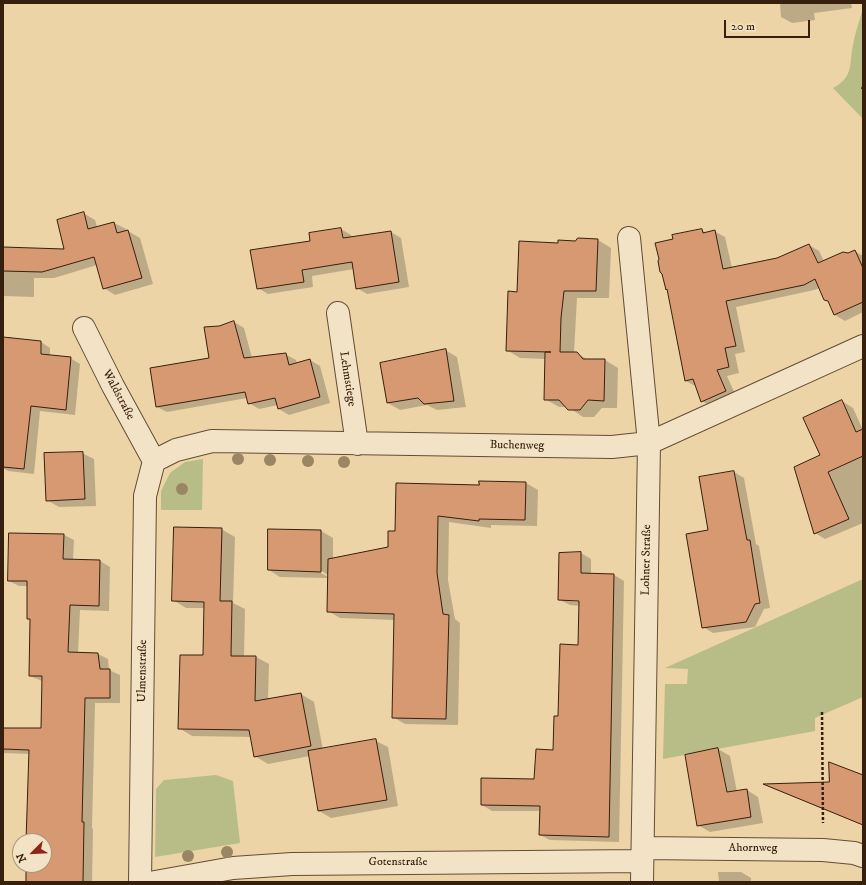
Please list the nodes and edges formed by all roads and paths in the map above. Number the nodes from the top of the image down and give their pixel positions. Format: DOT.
graph roads {
  1 [pos="629,238"];
  2 [pos="338,313"];
  3 [pos="84,328"];
  4 [pos="863,346"];
  5 [pos="649,443"];
  6 [pos="357,444"];
  7 [pos="154,461"];
  8 [pos="822,712"];
  9 [pos="823,850"];
  10 [pos="863,856"];
  11 [pos="642,864"];
  12 [pos="140,882"];
  13 [pos="155,882"];
  1 -- 5 [label="street, Lohner Straße"];
  2 -- 6 [label="street, Lehmstiege"];
  3 -- 7 [label="street, Waldstraße"];
  4 -- 5 [label="street, Buchenweg"];
  5 -- 6 [label="street, Buchenweg"];
  5 -- 11 [label="street, Lohner Straße"];
  6 -- 7 [label="street, Buchenweg"];
  7 -- 12 [label="street, Ulmenstraße"];
  8 -- 9 [label="path"];
  9 -- 10 [label="street, Ahornweg"];
  9 -- 11 [label="street, Ahornweg"];
  11 -- 13 [label="street, Gotenstraße"];
}
